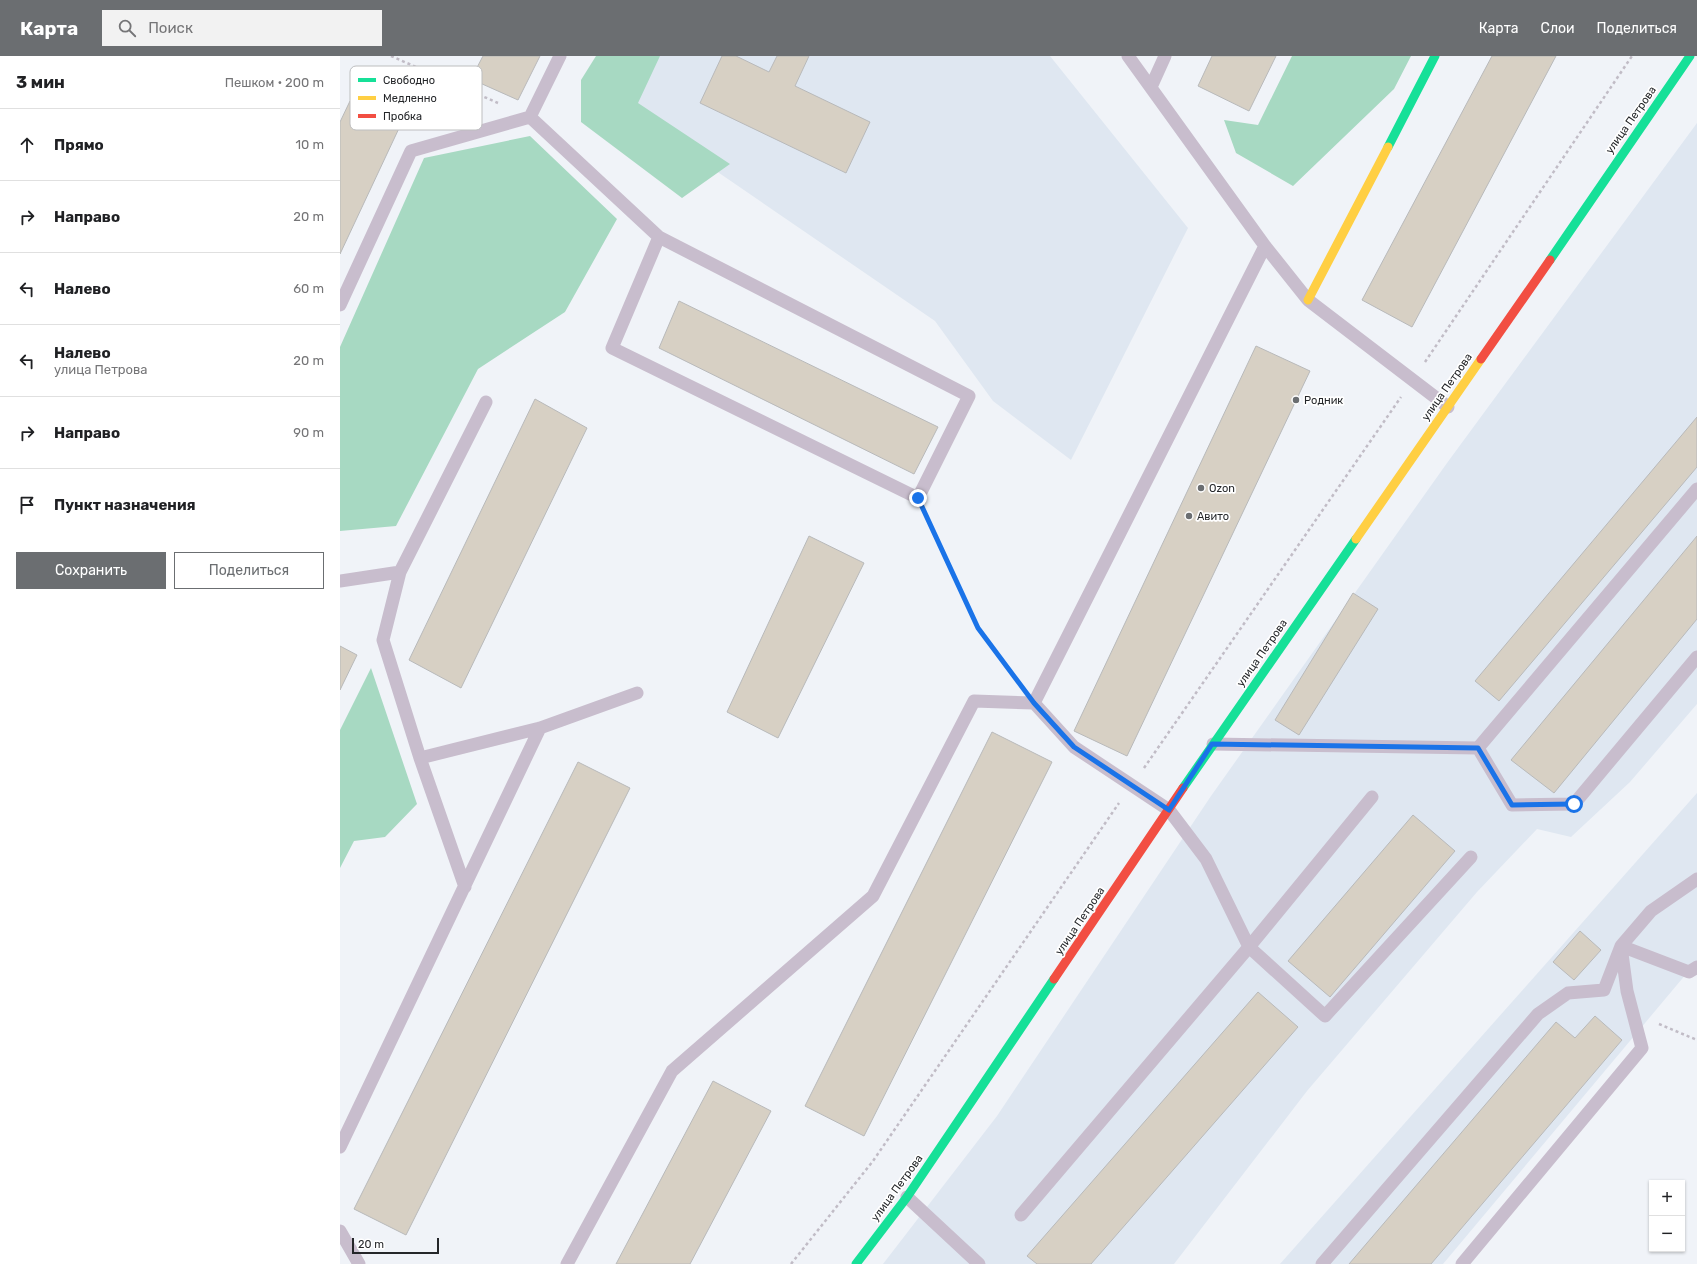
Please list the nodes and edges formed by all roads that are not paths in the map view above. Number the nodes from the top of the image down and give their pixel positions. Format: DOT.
graph roads {
  1 [pos="560,56"];
  2 [pos="1128,56"];
  3 [pos="1166,56"];
  4 [pos="1435,56"];
  5 [pos="1690,56"];
  6 [pos="1151,87"];
  7 [pos="530,117"];
  8 [pos="659,237"];
  9 [pos="1265,246"];
  10 [pos="1308,300"];
  11 [pos="340,304"];
  12 [pos="486,402"];
  13 [pos="1448,407"];
  14 [pos="1697,490"];
  15 [pos="400,572"];
  16 [pos="340,581"];
  17 [pos="1697,657"];
  18 [pos="637,694"];
  19 [pos="1034,703"];
  20 [pos="540,728"];
  21 [pos="1212,744"];
  22 [pos="1478,748"];
  23 [pos="420,758"];
  24 [pos="1372,797"];
  25 [pos="1169,810"];
  26 [pos="1470,857"];
  27 [pos="1697,879"];
  28 [pos="465,887"];
  29 [pos="1621,946"];
  30 [pos="1249,947"];
  31 [pos="1697,968"];
  32 [pos="340,1147"];
  33 [pos="907,1197"];
  34 [pos="1021,1215"];
  35 [pos="340,1231"];
  36 [pos="360,1264"];
  37 [pos="568,1264"];
  38 [pos="856,1264"];
  39 [pos="979,1264"];
  40 [pos="1322,1264"];
  41 [pos="1462,1264"];
  1 -- 7 [label="lane"];
  2 -- 6 [label="lane"];
  3 -- 6 [label="lane"];
  4 -- 10 [label="street"];
  5 -- 13 [label="street, улица Петрова"];
  6 -- 9 [label="lane"];
  7 -- 8 [label="lane"];
  7 -- 11 [label="lane"];
  8 -- 8 [label="lane"];
  9 -- 10 [label="lane"];
  9 -- 19 [label="lane"];
  10 -- 13 [label="lane"];
  12 -- 15 [label="lane"];
  13 -- 21 [label="street, улица Петрова"];
  14 -- 22 [label="lane"];
  15 -- 16 [label="lane"];
  15 -- 23 [label="lane"];
  17 -- 22 [label="lane"];
  18 -- 20 [label="lane"];
  19 -- 25 [label="lane"];
  19 -- 37 [label="lane"];
  20 -- 23 [label="lane"];
  20 -- 28 [label="lane"];
  21 -- 22 [label="lane"];
  21 -- 25 [label="street, улица Петрова"];
  23 -- 28 [label="lane"];
  24 -- 30 [label="lane"];
  25 -- 30 [label="lane"];
  25 -- 33 [label="street, улица Петрова"];
  26 -- 30 [label="lane"];
  27 -- 29 [label="lane"];
  28 -- 32 [label="lane"];
  29 -- 31 [label="lane"];
  29 -- 40 [label="lane"];
  29 -- 41 [label="lane"];
  30 -- 34 [label="lane"];
  33 -- 38 [label="street, улица Петрова"];
  33 -- 39 [label="lane"];
  35 -- 36 [label="lane"];
}
